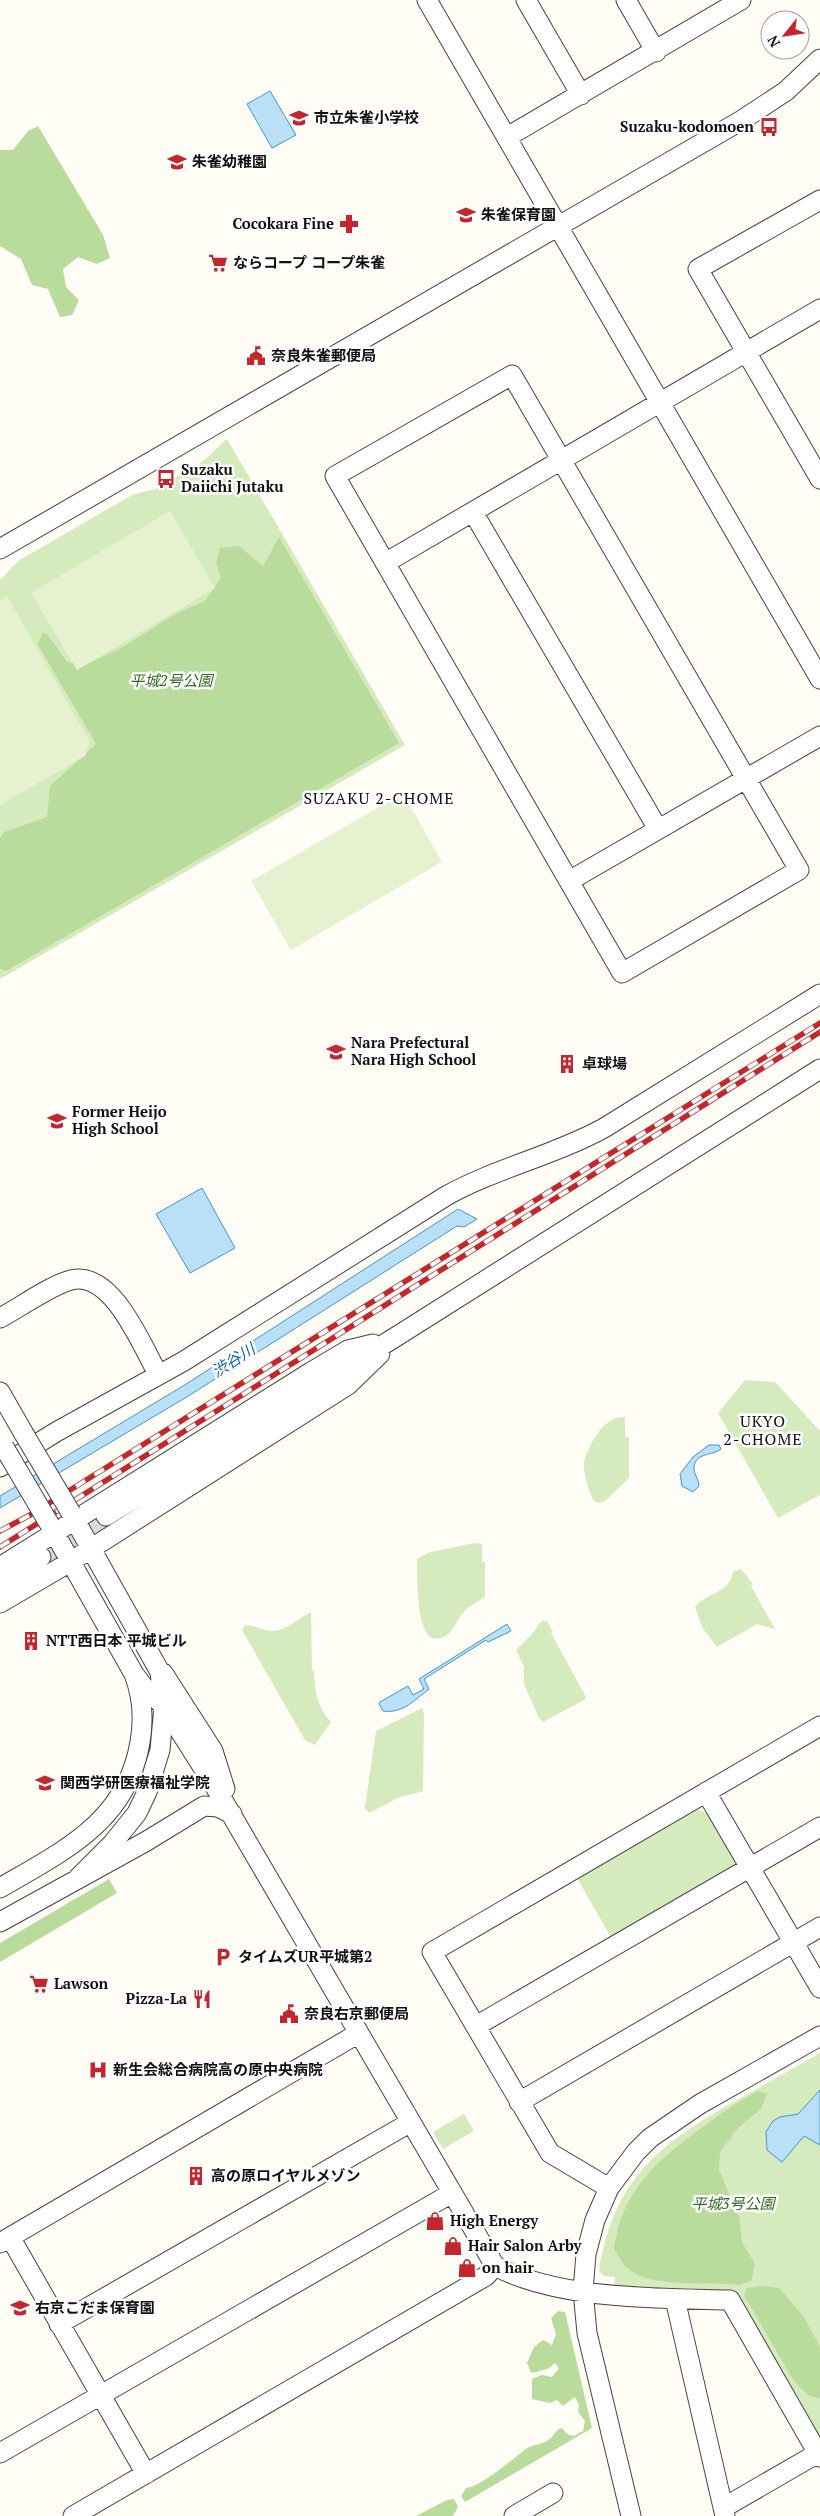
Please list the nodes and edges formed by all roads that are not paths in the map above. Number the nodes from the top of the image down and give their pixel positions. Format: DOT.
graph roads {
  1 [pos="427,0"];
  2 [pos="526,0"];
  3 [pos="626,0"];
  4 [pos="729,4"];
  5 [pos="656,52"];
  6 [pos="820,59"];
  7 [pos="580,95"];
  8 [pos="507,137"];
  9 [pos="820,200"];
  10 [pos="558,227"];
  11 [pos="820,309"];
  12 [pos="747,353"];
  13 [pos="659,403"];
  14 [pos="562,460"];
  15 [pos="820,479"];
  16 [pos="473,512"];
  17 [pos="0,549"];
  18 [pos="385,563"];
  19 [pos="820,678"];
  20 [pos="820,736"];
  21 [pos="747,778"];
  22 [pos="658,829"];
  23 [pos="569,881"];
  24 [pos="820,994"];
  25 [pos="820,1069"];
  26 [pos="0,1318"];
  27 [pos="394,1338"];
  28 [pos="158,1374"];
  29 [pos="0,1392"];
  30 [pos="2,1444"];
  31 [pos="0,1467"];
  32 [pos="73,1516"];
  33 [pos="106,1516"];
  34 [pos="52,1529"];
  35 [pos="90,1547"];
  36 [pos="41,1557"];
  37 [pos="70,1562"];
  38 [pos="0,1567"];
  39 [pos="0,1583"];
  40 [pos="0,1603"];
  41 [pos="156,1662"];
  42 [pos="134,1674"];
  43 [pos="164,1706"];
  44 [pos="192,1718"];
  45 [pos="820,1726"];
  46 [pos="142,1727"];
  47 [pos="706,1792"];
  48 [pos="232,1814"];
  49 [pos="820,1827"];
  50 [pos="750,1868"];
  51 [pos="78,1878"];
  52 [pos="0,1888"];
  53 [pos="0,1922"];
  54 [pos="820,1927"];
  55 [pos="794,1942"];
  56 [pos="820,1988"];
  57 [pos="476,2026"];
  58 [pos="359,2033"];
  59 [pos="820,2036"];
  60 [pos="519,2102"];
  61 [pos="411,2122"];
  62 [pos="608,2188"];
  63 [pos="452,2193"];
  64 [pos="5,2240"];
  65 [pos="495,2266"];
  66 [pos="583,2291"];
  67 [pos="674,2299"];
  68 [pos="59,2324"];
  69 [pos="101,2396"];
  70 [pos="0,2453"];
  71 [pos="819,2454"];
  72 [pos="146,2474"];
  73 [pos="553,2493"];
  74 [pos="724,2512"];
  75 [pos="73,2516"];
  76 [pos="514,2516"];
  77 [pos="631,2516"];
  1 -- 8 [label="street"];
  2 -- 7 [label="street"];
  3 -- 5 [label="street"];
  4 -- 5 [label="street"];
  5 -- 7 [label="street"];
  6 -- 10 [label="street"];
  7 -- 8 [label="street"];
  8 -- 10 [label="street"];
  9 -- 12 [label="street"];
  10 -- 13 [label="street"];
  10 -- 17 [label="street"];
  11 -- 12 [label="street"];
  12 -- 13 [label="street"];
  12 -- 15 [label="street"];
  13 -- 14 [label="street"];
  13 -- 19 [label="street"];
  14 -- 16 [label="street"];
  14 -- 18 [label="street"];
  14 -- 21 [label="street"];
  16 -- 18 [label="street"];
  16 -- 22 [label="street"];
  18 -- 23 [label="street"];
  20 -- 21 [label="street"];
  21 -- 22 [label="street"];
  21 -- 23 [label="street"];
  22 -- 23 [label="street"];
  24 -- 28 [label="street"];
  25 -- 27 [label="street"];
  26 -- 28 [label="street"];
  27 -- 32 [label="street"];
  27 -- 33 [label="street"];
  27 -- 35 [label="street"];
  28 -- 31 [label="street"];
  29 -- 32 [label="street, bridge"];
  30 -- 34 [label="street, bridge"];
  32 -- 34 [label="street"];
  32 -- 35 [label="street"];
  34 -- 37 [label="street"];
  34 -- 38 [label="street"];
  35 -- 37 [label="street"];
  35 -- 41 [label="street"];
  36 -- 39 [label="street"];
  37 -- 40 [label="street"];
  37 -- 42 [label="street"];
  41 -- 43 [label="street"];
  41 -- 44 [label="street"];
  42 -- 43 [label="street"];
  42 -- 46 [label="street"];
  43 -- 44 [label="street"];
  43 -- 46 [label="street"];
  43 -- 48 [label="street"];
  43 -- 51 [label="street"];
  44 -- 48 [label="street"];
  45 -- 47 [label="street"];
  46 -- 52 [label="street"];
  47 -- 50 [label="street"];
  47 -- 57 [label="street"];
  48 -- 51 [label="street"];
  48 -- 58 [label="street"];
  49 -- 50 [label="street"];
  50 -- 55 [label="street"];
  50 -- 57 [label="street"];
  51 -- 53 [label="street"];
  54 -- 55 [label="street"];
  55 -- 56 [label="street"];
  55 -- 60 [label="street"];
  57 -- 60 [label="street"];
  58 -- 61 [label="street"];
  58 -- 64 [label="street"];
  59 -- 62 [label="street"];
  60 -- 62 [label="street"];
  61 -- 63 [label="street"];
  61 -- 68 [label="street"];
  62 -- 66 [label="street"];
  63 -- 65 [label="street"];
  63 -- 69 [label="street"];
  64 -- 68 [label="street"];
  65 -- 66 [label="street"];
  65 -- 72 [label="street"];
  66 -- 67 [label="street"];
  66 -- 77 [label="street"];
  67 -- 71 [label="street"];
  67 -- 74 [label="street"];
  68 -- 69 [label="street"];
  69 -- 70 [label="street"];
  69 -- 72 [label="street"];
  71 -- 74 [label="street"];
  72 -- 75 [label="street"];
  73 -- 76 [label="street"];
}
